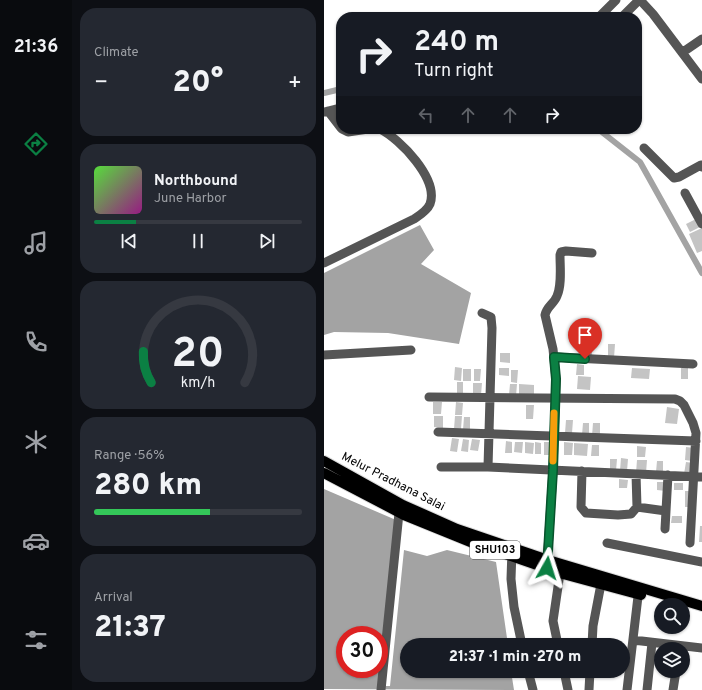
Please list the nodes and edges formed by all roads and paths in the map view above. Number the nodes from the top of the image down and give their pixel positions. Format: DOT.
graph roads {
  1 [pos="616,0"];
  2 [pos="640,0"];
  3 [pos="604,12"];
  4 [pos="627,12"];
  5 [pos="702,40"];
  6 [pos="683,52"];
  7 [pos="702,79"];
  8 [pos="336,109"];
  9 [pos="326,112"];
  10 [pos="336,123"];
  11 [pos="388,134"];
  12 [pos="644,148"];
  13 [pos="702,165"];
  14 [pos="685,193"];
  15 [pos="702,224"];
  16 [pos="592,253"];
  17 [pos="324,264"];
  18 [pos="482,313"];
  19 [pos="411,350"];
  20 [pos="324,355"];
  21 [pos="554,357"];
  22 [pos="693,364"];
  23 [pos="429,397"];
  24 [pos="555,397"];
  25 [pos="490,398"];
  26 [pos="438,432"];
  27 [pos="488,433"];
  28 [pos="554,435"];
  29 [pos="696,441"];
  30 [pos="324,461"];
  31 [pos="441,467"];
  32 [pos="488,467"];
  33 [pos="553,470"];
  34 [pos="582,471"];
  35 [pos="324,473"];
  36 [pos="636,474"];
  37 [pos="668,475"];
  38 [pos="698,477"];
  39 [pos="637,507"];
  40 [pos="666,511"];
  41 [pos="399,513"];
  42 [pos="665,529"];
  43 [pos="607,543"];
  44 [pos="690,543"];
  45 [pos="512,552"];
  46 [pos="702,562"];
  47 [pos="547,564"];
  48 [pos="560,573"];
  49 [pos="601,584"];
  50 [pos="639,592"];
  51 [pos="656,598"];
  52 [pos="702,606"];
  53 [pos="690,609"];
  54 [pos="702,612"];
  55 [pos="521,638"];
  56 [pos="557,638"];
  57 [pos="592,638"];
  58 [pos="632,640"];
  59 [pos="652,644"];
  60 [pos="690,648"];
  61 [pos="702,648"];
  62 [pos="530,678"];
  63 [pos="565,678"];
  64 [pos="590,678"];
  65 [pos="675,678"];
  66 [pos="381,687"];
  67 [pos="533,690"];
  68 [pos="568,690"];
  69 [pos="589,690"];
  70 [pos="627,690"];
  71 [pos="647,690"];
  72 [pos="673,690"];
  1 -- 3 [label="street"];
  2 -- 4 [label="street"];
  2 -- 6 [label="street"];
  5 -- 6 [label="street"];
  6 -- 7 [label="street"];
  8 -- 9 [label="street"];
  9 -- 10 [label="street"];
  11 -- 17 [label="street"];
  12 -- 13 [label="street"];
  14 -- 15 [label="street"];
  16 -- 21 [label="street"];
  18 -- 25 [label="street"];
  19 -- 20 [label="street"];
  21 -- 22 [label="street"];
  21 -- 24 [label="street"];
  23 -- 25 [label="street"];
  24 -- 25 [label="street"];
  24 -- 28 [label="street"];
  24 -- 29 [label="street"];
  25 -- 27 [label="street"];
  26 -- 27 [label="street"];
  27 -- 28 [label="street"];
  27 -- 32 [label="street"];
  28 -- 29 [label="street"];
  28 -- 33 [label="street"];
  29 -- 38 [label="street"];
  30 -- 45 [label="main road, Melur Pradhana Salai / SHU103"];
  31 -- 32 [label="street"];
  32 -- 33 [label="street"];
  33 -- 34 [label="street"];
  33 -- 47 [label="street"];
  34 -- 36 [label="street"];
  34 -- 39 [label="street"];
  35 -- 41 [label="main road, Melur Pradhana Salai / SHU103"];
  36 -- 37 [label="street"];
  36 -- 39 [label="street"];
  37 -- 38 [label="street"];
  37 -- 40 [label="street"];
  38 -- 44 [label="street"];
  39 -- 40 [label="street"];
  40 -- 42 [label="street"];
  41 -- 45 [label="main road, Melur Pradhana Salai / SHU103"];
  41 -- 66 [label="street"];
  43 -- 46 [label="street"];
  45 -- 47 [label="main road, Melur Pradhana Salai / SHU103"];
  45 -- 55 [label="street"];
  47 -- 48 [label="main road, Melur Pradhana Salai / SHU103"];
  47 -- 50 [label="main road, Melur Pradhana Salai / SHU103"];
  48 -- 49 [label="main road, Melur Pradhana Salai / SHU103"];
  48 -- 56 [label="street"];
  49 -- 50 [label="main road, Melur Pradhana Salai / SHU103"];
  49 -- 57 [label="street"];
  50 -- 51 [label="main road, Melur Pradhana Salai / SHU103"];
  50 -- 52 [label="main road, Melur Pradhana Salai / SHU103"];
  50 -- 58 [label="street"];
  53 -- 54 [label="main road"];
  58 -- 59 [label="street"];
  58 -- 70 [label="street"];
  59 -- 71 [label="street"];
  60 -- 61 [label="street"];
  62 -- 67 [label="street"];
  63 -- 68 [label="street"];
  64 -- 69 [label="street"];
  65 -- 72 [label="street"];
}
